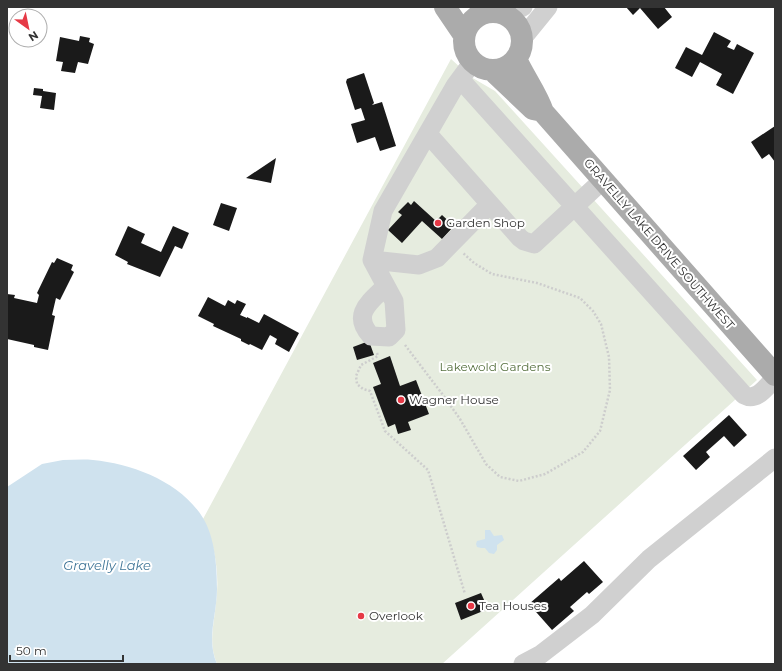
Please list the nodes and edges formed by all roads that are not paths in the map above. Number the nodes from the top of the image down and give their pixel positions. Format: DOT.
graph roads {
  1 [pos="445,7"];
  2 [pos="548,7"];
  3 [pos="495,10"];
  4 [pos="464,35"];
  5 [pos="519,49"];
  6 [pos="466,71"];
  7 [pos="493,71"];
  8 [pos="543,112"];
  9 [pos="428,134"];
  10 [pos="603,180"];
  11 [pos="490,204"];
  12 [pos="575,206"];
  13 [pos="372,260"];
  14 [pos="386,286"];
  15 [pos="775,377"];
  16 [pos="775,458"];
  17 [pos="523,664"];
  1 -- 4 [label="main road"];
  2 -- 5 [label="street"];
  3 -- 4 [label="main road"];
  3 -- 5 [label="main road"];
  4 -- 6 [label="main road"];
  5 -- 7 [label="main road"];
  5 -- 8 [label="main road, GRAVELLY LAKE DRIVE SOUTHWEST"];
  6 -- 7 [label="main road"];
  6 -- 9 [label="street"];
  6 -- 12 [label="street"];
  7 -- 8 [label="main road, GRAVELLY LAKE DRIVE SOUTHWEST"];
  8 -- 10 [label="main road, GRAVELLY LAKE DRIVE SOUTHWEST"];
  9 -- 11 [label="street"];
  9 -- 13 [label="street"];
  10 -- 12 [label="street"];
  10 -- 15 [label="main road, GRAVELLY LAKE DRIVE SOUTHWEST"];
  11 -- 12 [label="street"];
  11 -- 13 [label="street"];
  12 -- 15 [label="street"];
  13 -- 14 [label="street"];
  14 -- 14 [label="street"];
  16 -- 17 [label="street"];
}
